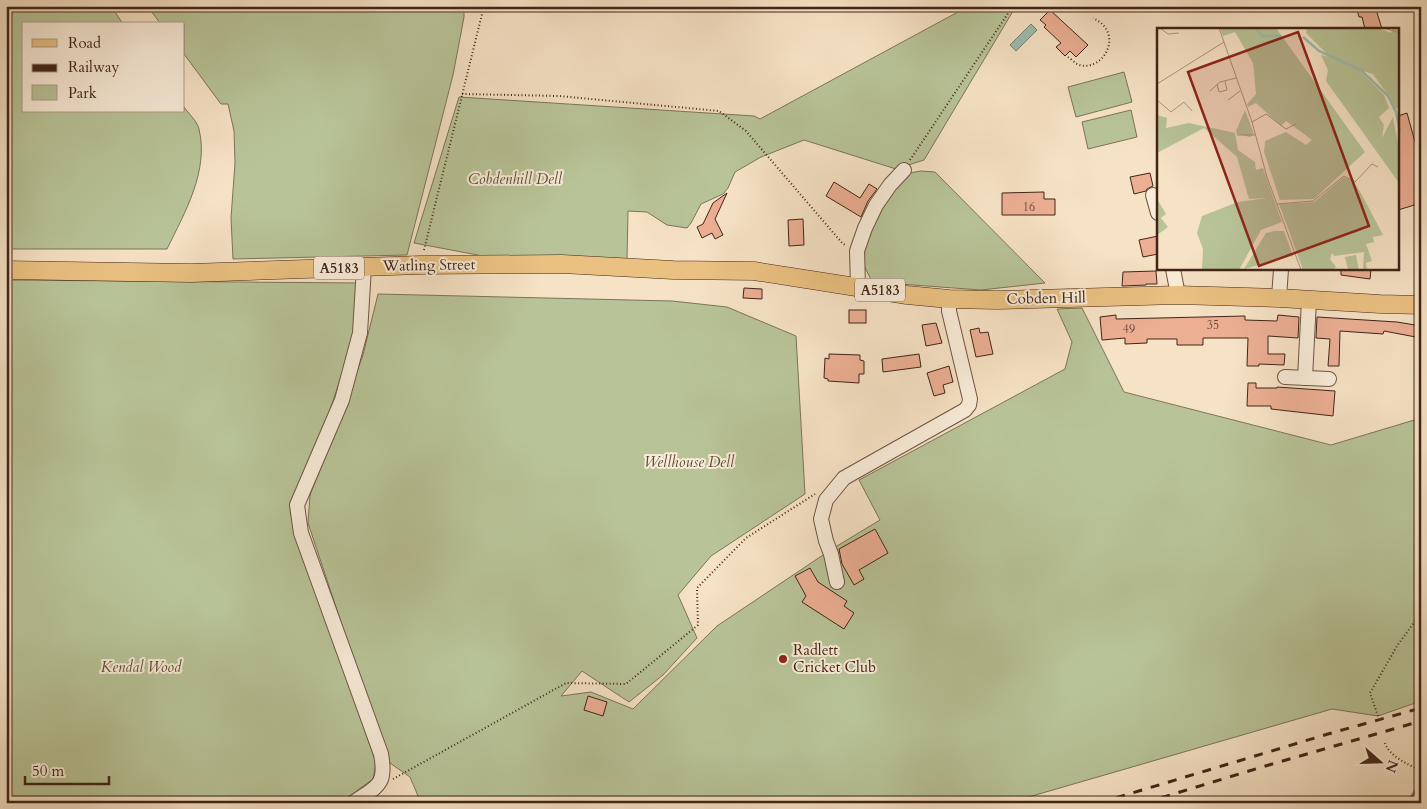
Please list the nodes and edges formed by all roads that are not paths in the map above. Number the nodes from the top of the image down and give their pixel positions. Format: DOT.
graph roads {
  1 [pos="904,170"];
  2 [pos="1153,195"];
  3 [pos="1157,209"];
  4 [pos="364,267"];
  5 [pos="6,270"];
  6 [pos="673,270"];
  7 [pos="1173,270"];
  8 [pos="1281,270"];
  9 [pos="858,286"];
  10 [pos="1178,295"];
  11 [pos="1279,298"];
  12 [pos="948,299"];
  13 [pos="1309,300"];
  14 [pos="1421,305"];
  15 [pos="1285,377"];
  16 [pos="1305,378"];
  17 [pos="1330,379"];
  18 [pos="837,582"];
  19 [pos="353,803"];
  1 -- 9 [label="street"];
  2 -- 3 [label="street"];
  4 -- 5 [label="main road, Watling Street / A5183"];
  4 -- 6 [label="main road, Watling Street / A5183"];
  4 -- 19 [label="street"];
  6 -- 9 [label="main road, Cobden Hill / A5183"];
  7 -- 10 [label="street"];
  8 -- 11 [label="street"];
  9 -- 12 [label="main road, Cobden Hill / A5183"];
  10 -- 11 [label="main road, Cobden Hill / A5183"];
  10 -- 12 [label="main road, Cobden Hill / A5183"];
  11 -- 13 [label="main road, Cobden Hill / A5183"];
  12 -- 18 [label="street"];
  13 -- 14 [label="main road, Cobden Hill / A5183"];
  13 -- 16 [label="street"];
  15 -- 16 [label="street"];
  16 -- 17 [label="street"];
}
